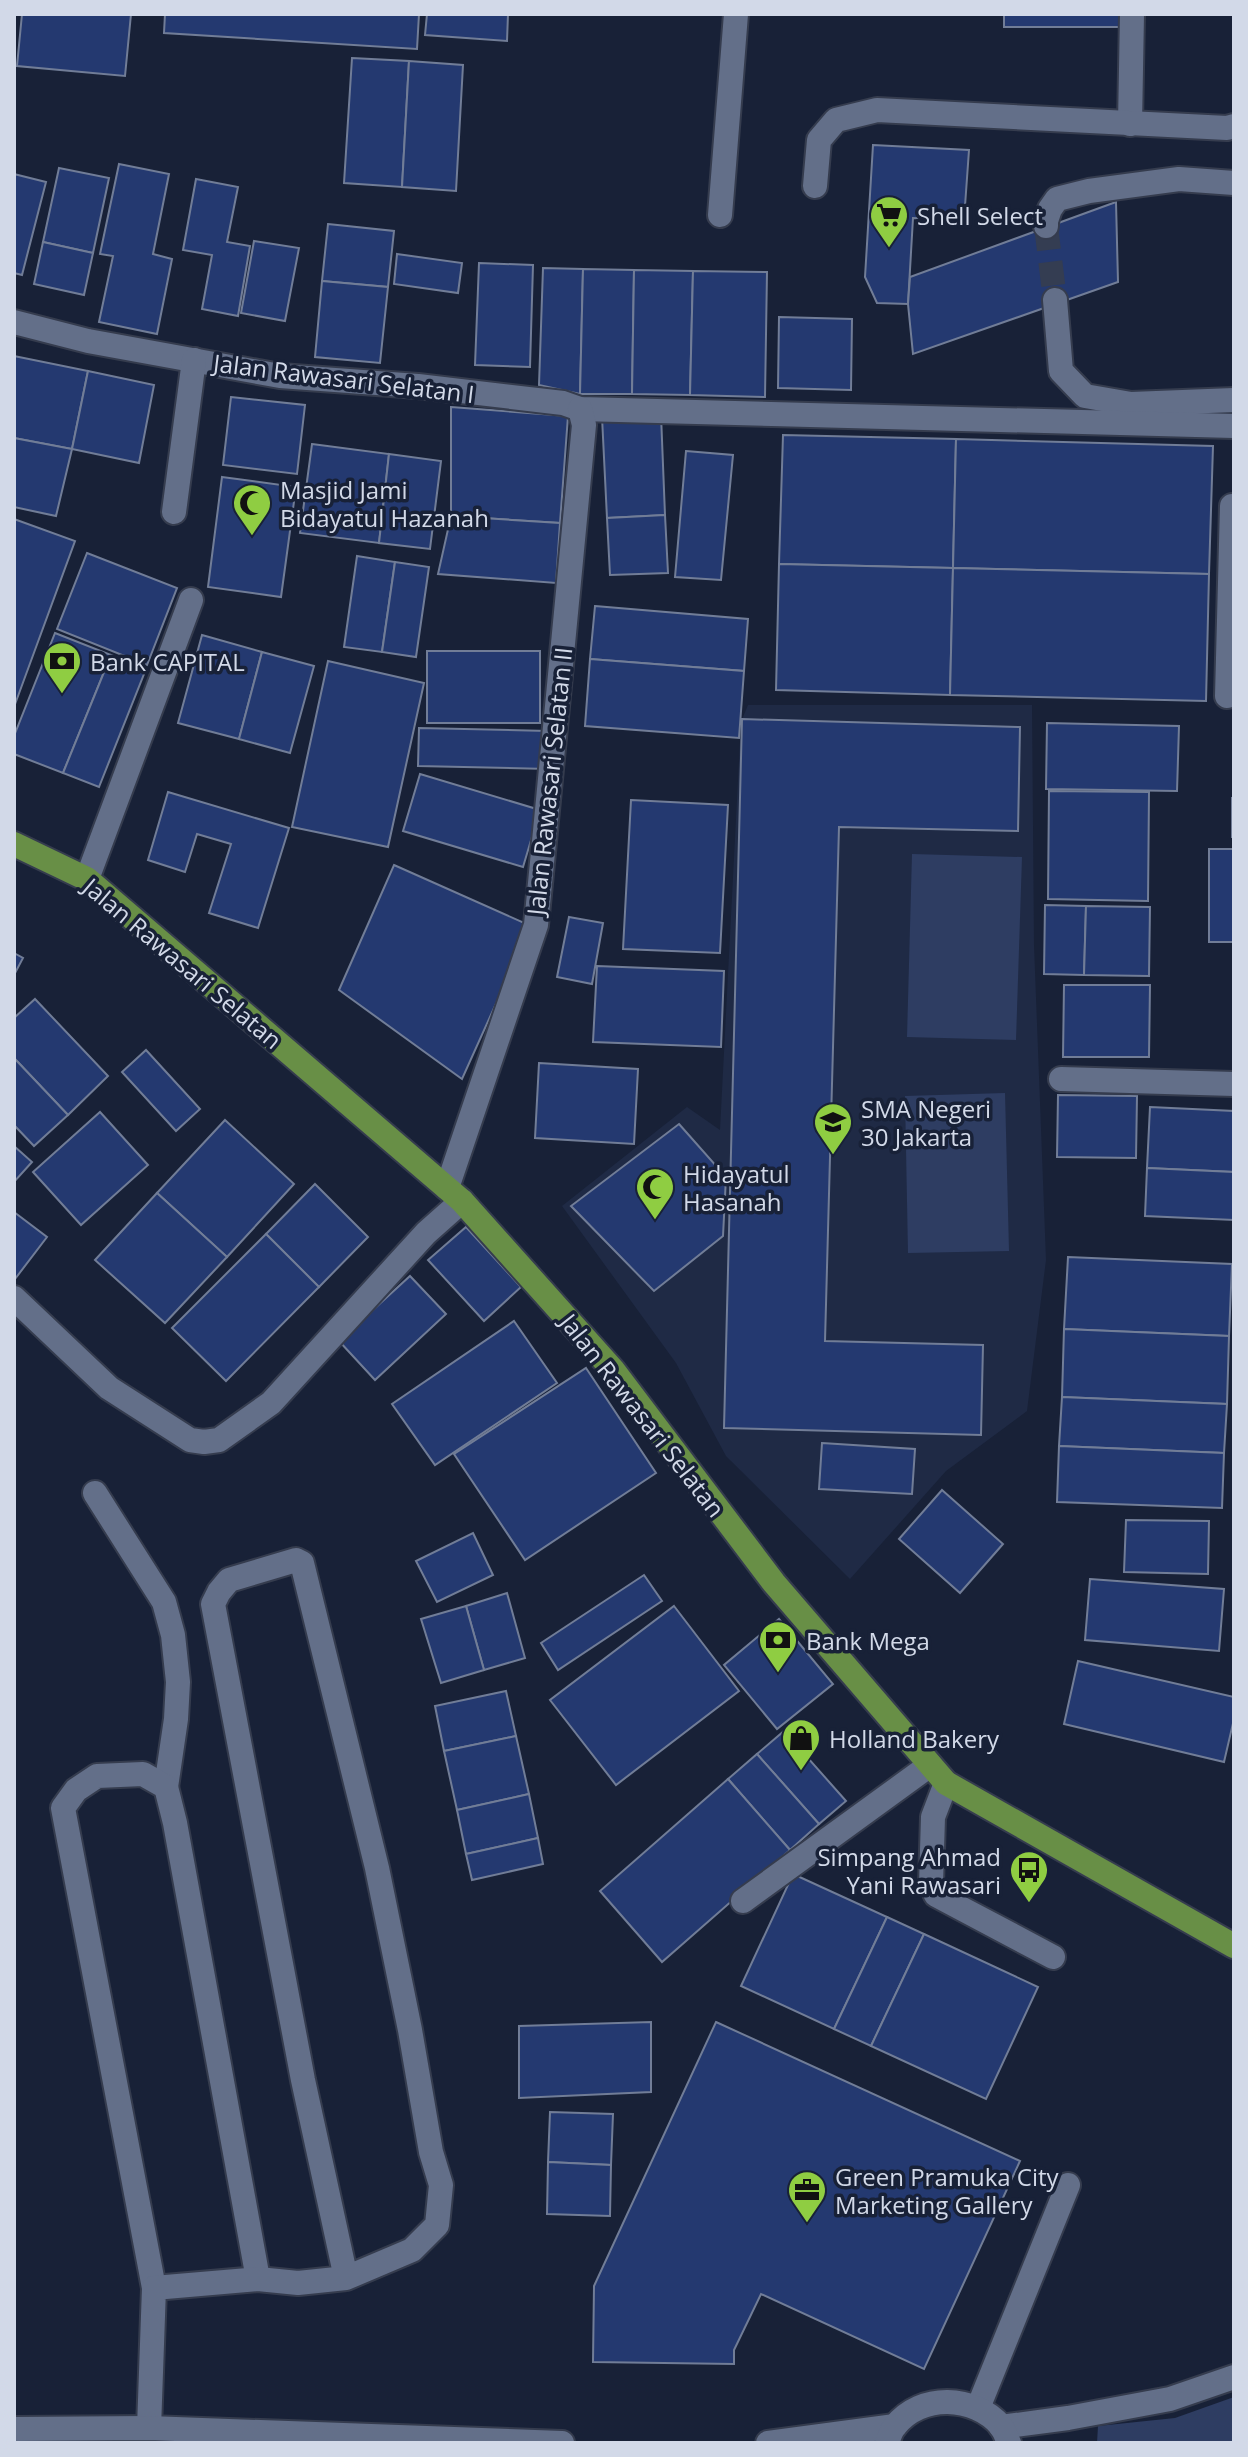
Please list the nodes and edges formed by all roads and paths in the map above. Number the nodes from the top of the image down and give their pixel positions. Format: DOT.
graph roads {
  1 [pos="736,14"];
  2 [pos="1132,14"];
  3 [pos="1130,124"];
  4 [pos="1234,126"];
  5 [pos="1234,183"];
  6 [pos="815,186"];
  7 [pos="720,215"];
  8 [pos="1046,226"];
  9 [pos="1055,300"];
  10 [pos="14,322"];
  11 [pos="194,360"];
  12 [pos="1234,400"];
  13 [pos="580,409"];
  14 [pos="1234,426"];
  15 [pos="1232,506"];
  16 [pos="174,512"];
  17 [pos="1232,597"];
  18 [pos="191,600"];
  19 [pos="1227,696"];
  20 [pos="14,844"];
  21 [pos="87,879"];
  22 [pos="1061,1079"];
  23 [pos="1234,1084"];
  24 [pos="455,1194"];
  25 [pos="14,1298"];
  26 [pos="95,1493"];
  27 [pos="938,1774"];
  28 [pos="166,1787"];
  29 [pos="743,1901"];
  30 [pos="1234,1946"];
  31 [pos="1053,1957"];
  32 [pos="1068,2185"];
  33 [pos="346,2278"];
  34 [pos="258,2279"];
  35 [pos="154,2288"];
  36 [pos="1234,2377"];
  37 [pos="978,2408"];
  38 [pos="149,2428"];
  39 [pos="14,2429"];
  40 [pos="891,2434"];
  41 [pos="1005,2435"];
  42 [pos="308,2438"];
  43 [pos="562,2443"];
  44 [pos="768,2443"];
  1 -- 7 [label="street"];
  2 -- 3 [label="street"];
  3 -- 4 [label="street"];
  3 -- 6 [label="street"];
  5 -- 8 [label="street"];
  9 -- 12 [label="street"];
  10 -- 11 [label="street, Jalan Rawasari Selatan I"];
  11 -- 13 [label="street, Jalan Rawasari Selatan I"];
  11 -- 16 [label="street"];
  13 -- 14 [label="street, Jalan Rawasari Selatan I"];
  13 -- 24 [label="street, Jalan Rawasari Selatan II"];
  15 -- 17 [label="street"];
  17 -- 19 [label="street"];
  18 -- 21 [label="street"];
  20 -- 21 [label="main road, Jalan Rawasari Selatan"];
  21 -- 24 [label="main road, Jalan Rawasari Selatan"];
  22 -- 23 [label="street"];
  24 -- 25 [label="street"];
  24 -- 27 [label="main road, Jalan Rawasari Selatan"];
  26 -- 28 [label="street"];
  27 -- 29 [label="street"];
  27 -- 30 [label="main road, Jalan Rawasari Selatan"];
  27 -- 31 [label="street"];
  28 -- 34 [label="street"];
  28 -- 35 [label="street"];
  32 -- 37 [label="street"];
  33 -- 33 [label="street"];
  33 -- 34 [label="street"];
  34 -- 35 [label="street"];
  35 -- 38 [label="street"];
  36 -- 41 [label="street"];
  37 -- 40 [label="street"];
  37 -- 41 [label="street"];
  38 -- 39 [label="street"];
  38 -- 42 [label="street"];
  40 -- 44 [label="street"];
  42 -- 43 [label="street"];
}
